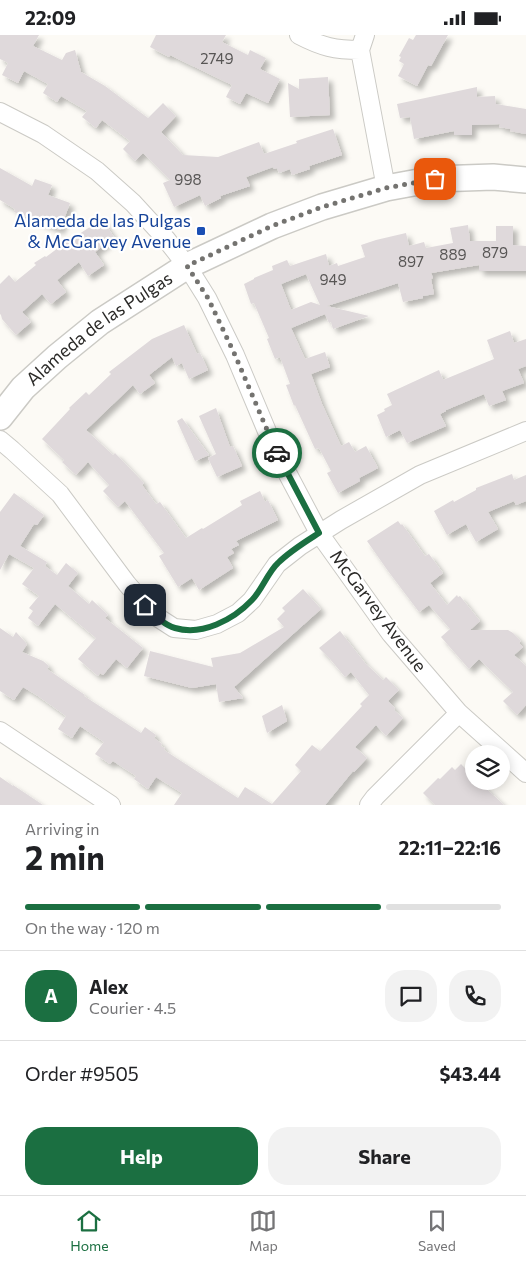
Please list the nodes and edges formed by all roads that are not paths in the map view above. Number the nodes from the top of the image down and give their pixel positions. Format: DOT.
graph roads {
  1 [pos="299,35"];
  2 [pos="363,43"];
  3 [pos="0,112"];
  4 [pos="526,180"];
  5 [pos="386,188"];
  6 [pos="187,266"];
  7 [pos="0,417"];
  8 [pos="526,431"];
  9 [pos="0,440"];
  10 [pos="319,533"];
  11 [pos="459,713"];
  12 [pos="0,731"];
  13 [pos="526,773"];
  14 [pos="111,805"];
  15 [pos="369,805"];
  1 -- 2 [label="street"];
  2 -- 5 [label="street"];
  3 -- 6 [label="street, McGarvey Avenue"];
  4 -- 5 [label="main road, Alameda de las Pulgas"];
  5 -- 6 [label="main road, Alameda de las Pulgas"];
  6 -- 7 [label="main road, Alameda de las Pulgas"];
  6 -- 10 [label="street, McGarvey Avenue"];
  8 -- 10 [label="street"];
  9 -- 10 [label="street"];
  10 -- 11 [label="street, McGarvey Avenue"];
  11 -- 13 [label="street, McGarvey Avenue"];
  11 -- 15 [label="street"];
  12 -- 14 [label="street"];
}
